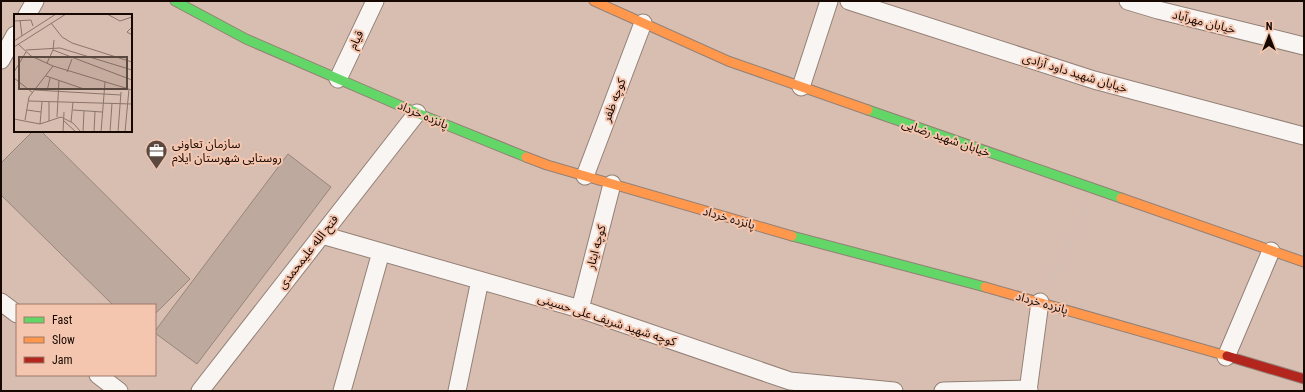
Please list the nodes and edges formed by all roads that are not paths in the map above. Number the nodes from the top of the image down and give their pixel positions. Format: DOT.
graph roads {
  1 [pos="35,1"];
  2 [pos="175,1"];
  3 [pos="374,1"];
  4 [pos="594,1"];
  5 [pos="829,1"];
  6 [pos="848,1"];
  7 [pos="1128,1"];
  8 [pos="28,14"];
  9 [pos="642,23"];
  10 [pos="14,37"];
  11 [pos="1304,46"];
  12 [pos="1,60"];
  13 [pos="338,79"];
  14 [pos="801,87"];
  15 [pos="417,114"];
  16 [pos="1304,136"];
  17 [pos="585,176"];
  18 [pos="612,184"];
  19 [pos="322,235"];
  20 [pos="1271,251"];
  21 [pos="381,252"];
  22 [pos="1304,262"];
  23 [pos="480,280"];
  24 [pos="1,302"];
  25 [pos="1040,302"];
  26 [pos="580,309"];
  27 [pos="16,313"];
  28 [pos="1226,357"];
  29 [pos="99,376"];
  30 [pos="1304,379"];
  31 [pos="1028,390"];
  32 [pos="119,391"];
  33 [pos="200,391"];
  34 [pos="342,391"];
  35 [pos="457,391"];
  36 [pos="894,391"];
  37 [pos="943,391"];
  1 -- 8 [label="street"];
  2 -- 13 [label="street, پانزده خرداد"];
  3 -- 13 [label="street, قیام"];
  4 -- 9 [label="street, خیابان شهید رضایی"];
  5 -- 14 [label="street"];
  6 -- 16 [label="street, خیابان شهید داود آزادی"];
  7 -- 11 [label="street, خیابان مهرآباد"];
  9 -- 14 [label="street, خیابان شهید رضایی"];
  9 -- 17 [label="street, کوچه ظفر"];
  10 -- 12 [label="street"];
  13 -- 15 [label="street, پانزده خرداد"];
  14 -- 20 [label="street, خیابان شهید رضایی"];
  15 -- 17 [label="street, پانزده خرداد"];
  15 -- 19 [label="street, فتح الله علیمحمدی"];
  17 -- 18 [label="street, پانزده خرداد"];
  18 -- 25 [label="street, پانزده خرداد"];
  18 -- 26 [label="street, کوچه ایثار"];
  19 -- 21 [label="street, کوچه شهید شریف علی حسینی"];
  19 -- 33 [label="street, فتح الله علیمحمدی"];
  20 -- 22 [label="street, خیابان شهید رضایی"];
  20 -- 28 [label="street"];
  21 -- 23 [label="street, کوچه شهید شریف علی حسینی"];
  21 -- 34 [label="street"];
  23 -- 26 [label="street, کوچه شهید شریف علی حسینی"];
  23 -- 35 [label="street"];
  24 -- 27 [label="street"];
  25 -- 28 [label="street, پانزده خرداد"];
  25 -- 31 [label="street"];
  26 -- 36 [label="street, کوچه شهید شریف علی حسینی"];
  28 -- 30 [label="street, پانزده خرداد"];
  29 -- 32 [label="street"];
  31 -- 37 [label="street"];
}
